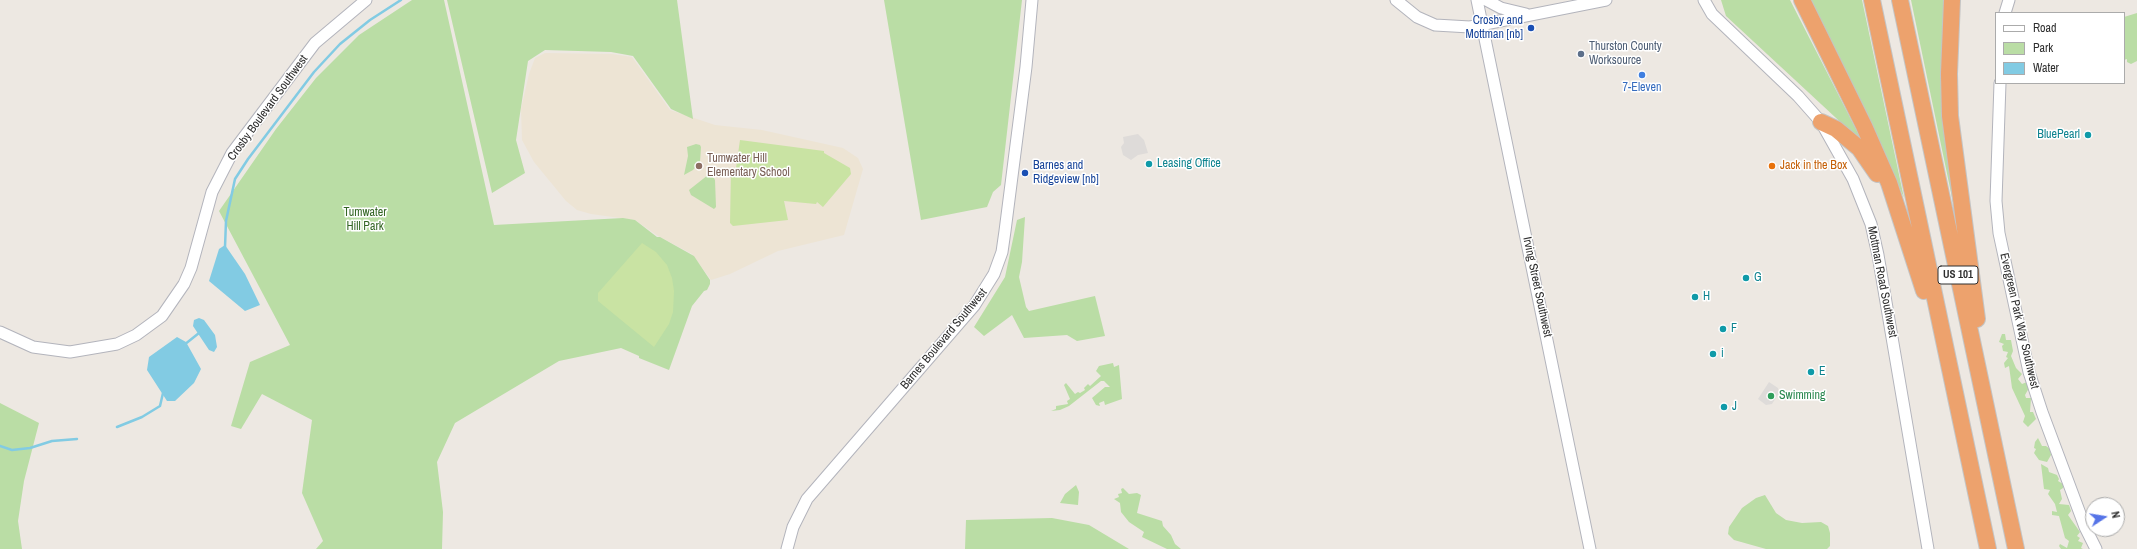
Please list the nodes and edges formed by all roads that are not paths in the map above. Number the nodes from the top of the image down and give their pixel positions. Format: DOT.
graph roads {
  1 [pos="366,0"];
  2 [pos="1032,0"];
  3 [pos="1396,0"];
  4 [pos="1477,0"];
  5 [pos="1486,0"];
  6 [pos="1606,0"];
  7 [pos="1704,0"];
  8 [pos="1802,0"];
  9 [pos="1872,0"];
  10 [pos="1900,0"];
  11 [pos="1952,0"];
  12 [pos="1960,0"];
  13 [pos="2009,0"];
  14 [pos="2005,12"];
  15 [pos="1531,16"];
  16 [pos="1483,24"];
  17 [pos="2000,84"];
  18 [pos="1821,122"];
  19 [pos="1966,240"];
  20 [pos="1912,252"];
  21 [pos="0,332"];
  22 [pos="1980,378"];
  23 [pos="1954,385"];
  24 [pos="787,549"];
  25 [pos="1590,549"];
  26 [pos="1928,549"];
  27 [pos="1988,549"];
  28 [pos="2016,549"];
  29 [pos="2096,549"];
  1 -- 21 [label="street, Crosby Boulevard Southwest"];
  2 -- 24 [label="street, Barnes Boulevard Southwest"];
  3 -- 16 [label="street"];
  4 -- 16 [label="street, Irving Street Southwest"];
  5 -- 15 [label="street"];
  6 -- 15 [label="street"];
  7 -- 18 [label="street, Mottman Road Southwest"];
  8 -- 20 [label="highway"];
  9 -- 23 [label="highway, US 101"];
  10 -- 22 [label="highway, US 101"];
  11 -- 19 [label="highway"];
  12 -- 19 [label="highway"];
  13 -- 14 [label="street"];
  15 -- 16 [label="street"];
  16 -- 25 [label="street, Irving Street Southwest"];
  17 -- 29 [label="street, Evergreen Park Way Southwest"];
  18 -- 20 [label="highway"];
  18 -- 26 [label="street, Mottman Road Southwest"];
  19 -- 22 [label="highway"];
  20 -- 23 [label="highway"];
  22 -- 28 [label="highway, US 101"];
  23 -- 27 [label="highway, US 101"];
}
